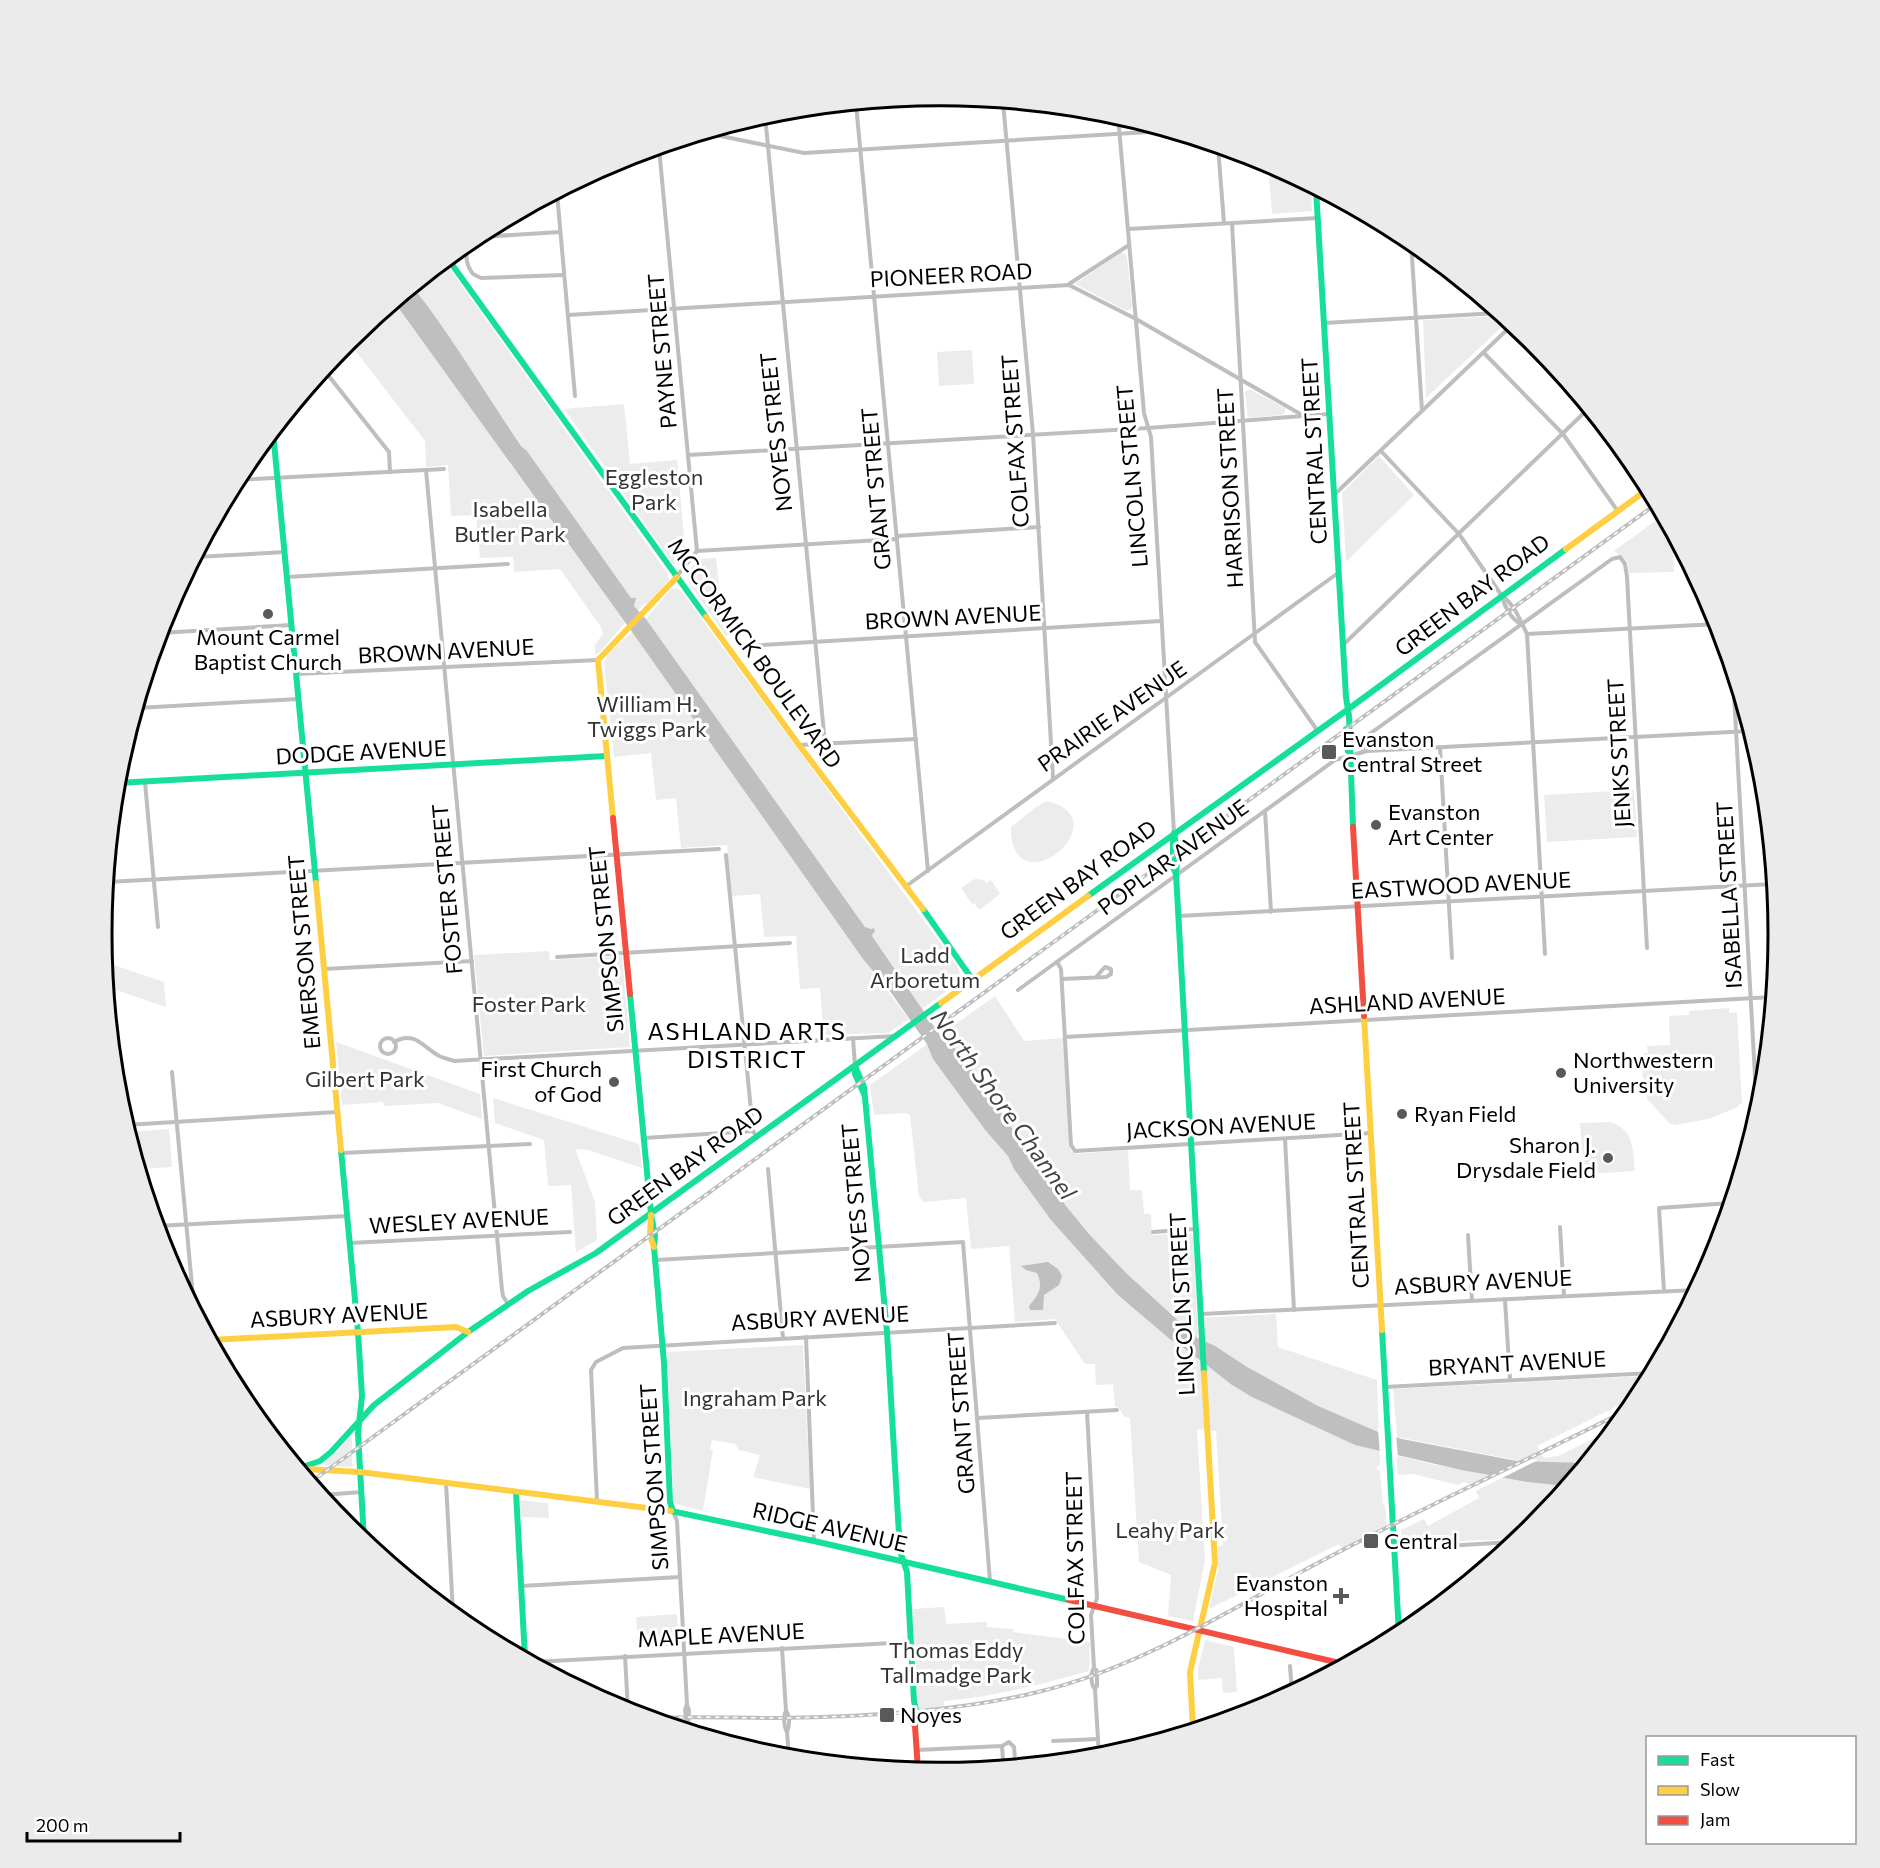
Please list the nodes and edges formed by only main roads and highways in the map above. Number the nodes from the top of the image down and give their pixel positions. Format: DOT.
graph roads {
  1 [pos="1317,198"];
  2 [pos="453,266"];
  3 [pos="274,443"];
  4 [pos="1641,494"];
  5 [pos="677,577"];
  6 [pos="1347,710"];
  7 [pos="606,756"];
  8 [pos="305,773"];
  9 [pos="127,783"];
  10 [pos="1174,833"];
  11 [pos="972,979"];
  12 [pos="855,1065"];
  13 [pos="651,1214"];
  14 [pos="358,1332"];
  15 [pos="468,1332"];
  16 [pos="219,1340"];
  17 [pos="359,1421"];
  18 [pos="307,1466"];
  19 [pos="309,1469"];
  20 [pos="360,1472"];
  21 [pos="516,1492"];
  22 [pos="673,1511"];
  23 [pos="363,1527"];
  24 [pos="904,1562"];
  25 [pos="1398,1623"];
  26 [pos="1199,1631"];
  27 [pos="525,1650"];
  28 [pos="1334,1662"];
  29 [pos="1193,1722"];
  30 [pos="917,1761"];
  1 -- 6 [label="main road, CENTRAL STREET"];
  2 -- 5 [label="main road, MCCORMICK BOULEVARD"];
  3 -- 8 [label="main road, EMERSON STREET"];
  4 -- 6 [label="main road, GREEN BAY ROAD"];
  5 -- 7 [label="main road, SIMPSON STREET"];
  5 -- 11 [label="main road, MCCORMICK BOULEVARD"];
  6 -- 10 [label="main road, GREEN BAY ROAD"];
  6 -- 25 [label="main road, CENTRAL STREET"];
  7 -- 8 [label="main road, DODGE AVENUE"];
  7 -- 13 [label="main road, SIMPSON STREET"];
  8 -- 9 [label="main road, DODGE AVENUE"];
  8 -- 14 [label="main road, EMERSON STREET"];
  10 -- 11 [label="main road, GREEN BAY ROAD"];
  10 -- 26 [label="main road, LINCOLN STREET"];
  11 -- 12 [label="main road, GREEN BAY ROAD"];
  12 -- 13 [label="main road, GREEN BAY ROAD"];
  12 -- 24 [label="main road, NOYES STREET"];
  13 -- 15 [label="main road, GREEN BAY ROAD"];
  13 -- 22 [label="main road, SIMPSON STREET"];
  14 -- 15 [label="main road, ASBURY AVENUE"];
  14 -- 16 [label="main road, ASBURY AVENUE"];
  14 -- 17 [label="main road, EMERSON STREET"];
  15 -- 17 [label="main road, GREEN BAY ROAD"];
  17 -- 18 [label="main road, GREEN BAY ROAD"];
  17 -- 20 [label="main road, EMERSON STREET"];
  19 -- 20 [label="main road, RIDGE AVENUE"];
  20 -- 21 [label="main road, RIDGE AVENUE"];
  20 -- 23 [label="main road, EMERSON STREET"];
  21 -- 22 [label="main road, RIDGE AVENUE"];
  21 -- 27 [label="main road"];
  22 -- 24 [label="main road, RIDGE AVENUE"];
  24 -- 26 [label="main road, RIDGE AVENUE"];
  24 -- 30 [label="main road, NOYES STREET"];
  26 -- 28 [label="main road, RIDGE AVENUE"];
  26 -- 29 [label="main road, LINCOLN STREET"];
}
